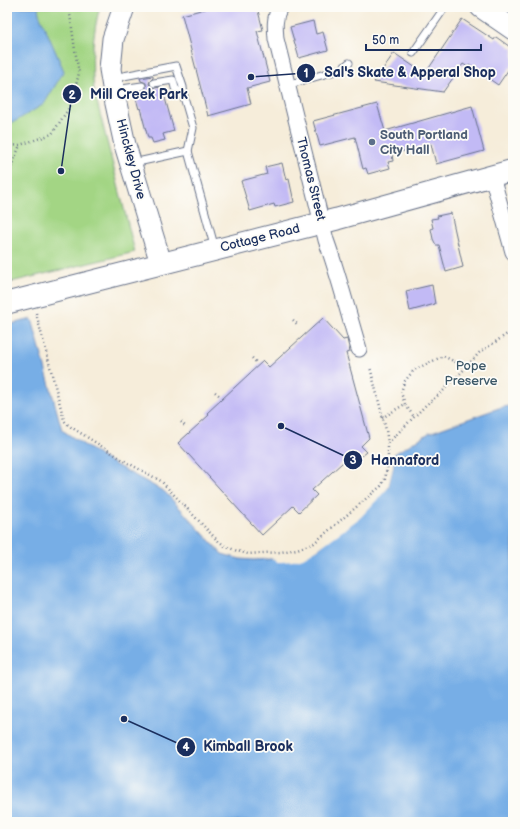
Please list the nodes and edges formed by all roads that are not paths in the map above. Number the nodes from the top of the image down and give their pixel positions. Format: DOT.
graph roads {
  1 [pos="124,7"];
  2 [pos="280,7"];
  3 [pos="445,7"];
  4 [pos="481,7"];
  5 [pos="513,29"];
  6 [pos="413,53"];
  7 [pos="349,63"];
  8 [pos="154,83"];
  9 [pos="113,84"];
  10 [pos="287,85"];
  11 [pos="142,86"];
  12 [pos="184,97"];
  13 [pos="188,151"];
  14 [pos="131,164"];
  15 [pos="513,170"];
  16 [pos="492,176"];
  17 [pos="322,222"];
  18 [pos="215,249"];
  19 [pos="513,252"];
  20 [pos="161,263"];
  21 [pos="10,294"];
  22 [pos="359,349"];
  1 -- 9 [label="street, Hinckley Drive"];
  2 -- 10 [label="street, Thomas Street"];
  3 -- 6 [label="lane"];
  4 -- 5 [label="street"];
  7 -- 10 [label="lane"];
  8 -- 12 [label="lane"];
  9 -- 11 [label="lane"];
  9 -- 12 [label="lane"];
  9 -- 14 [label="street, Hinckley Drive"];
  10 -- 17 [label="street, Thomas Street"];
  12 -- 13 [label="lane"];
  13 -- 14 [label="lane"];
  13 -- 18 [label="lane"];
  14 -- 20 [label="street, Hinckley Drive"];
  15 -- 16 [label="street, Cottage Road"];
  16 -- 17 [label="street, Cottage Road"];
  16 -- 19 [label="street"];
  17 -- 18 [label="street, Cottage Road"];
  17 -- 22 [label="street, Thomas Street"];
  18 -- 20 [label="street, Cottage Road"];
  20 -- 21 [label="street, Cottage Road"];
}
